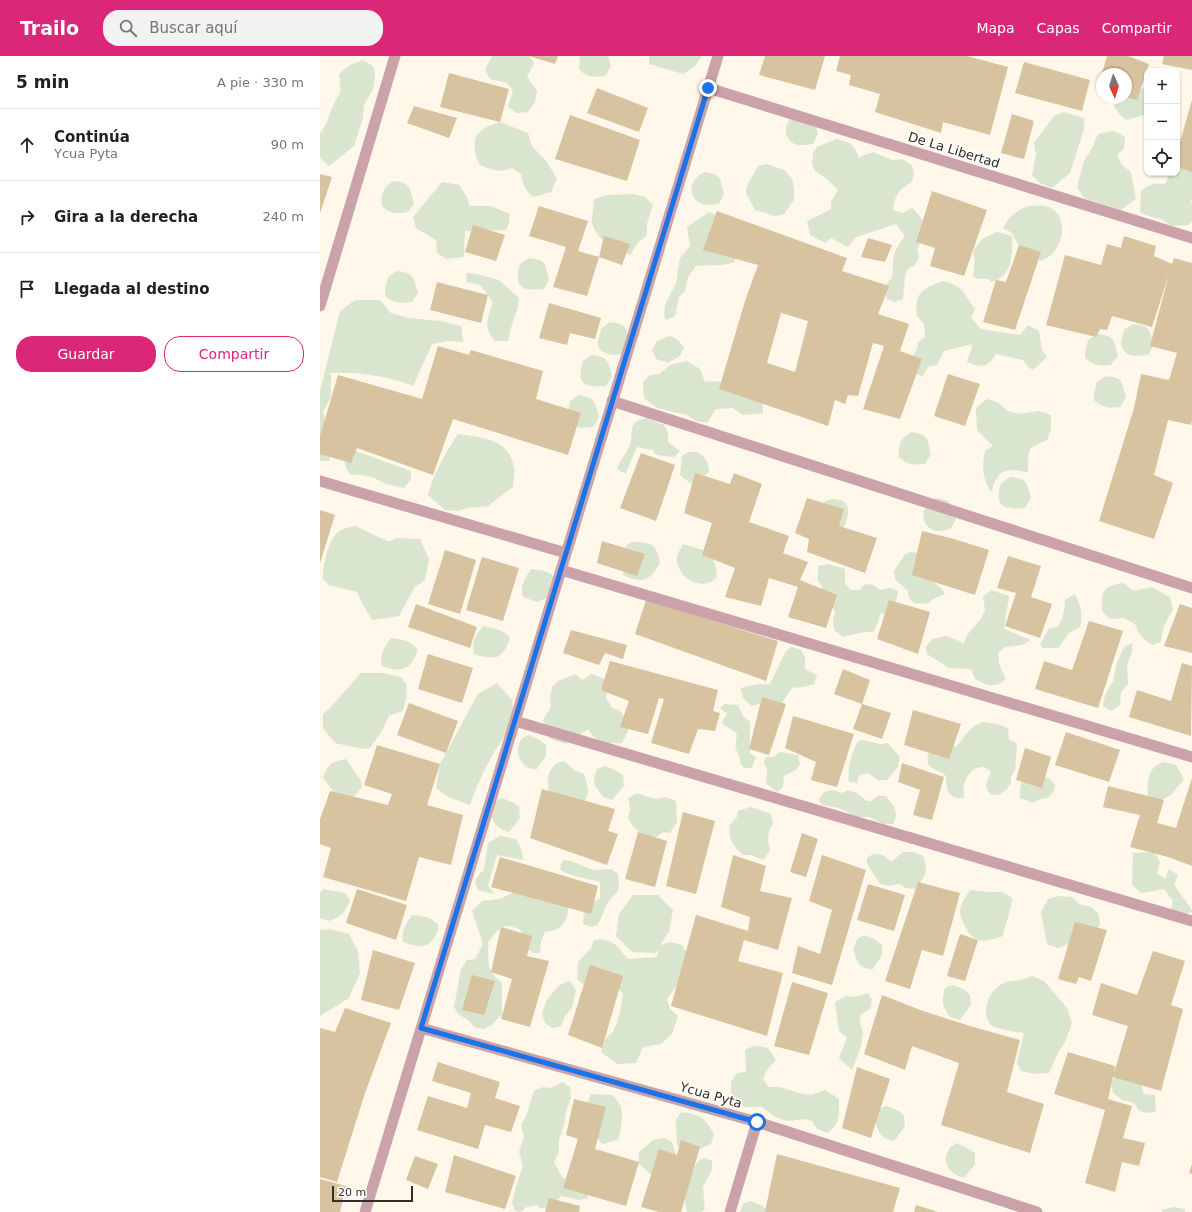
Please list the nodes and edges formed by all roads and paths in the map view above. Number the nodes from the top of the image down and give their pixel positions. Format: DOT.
graph roads {
  1 [pos="395,56"];
  2 [pos="718,56"];
  3 [pos="708,88"];
  4 [pos="1192,238"];
  5 [pos="320,306"];
  6 [pos="612,401"];
  7 [pos="320,481"];
  8 [pos="566,553"];
  9 [pos="561,570"];
  10 [pos="1192,588"];
  11 [pos="515,721"];
  12 [pos="1192,757"];
  13 [pos="1192,921"];
  14 [pos="421,1028"];
  15 [pos="757,1122"];
  16 [pos="365,1212"];
  17 [pos="730,1212"];
  18 [pos="1037,1212"];
  1 -- 5 [label="street"];
  2 -- 3 [label="street"];
  3 -- 4 [label="street, De La Libertad"];
  3 -- 6 [label="street"];
  6 -- 8 [label="street"];
  6 -- 10 [label="street"];
  7 -- 8 [label="street"];
  8 -- 9 [label="street"];
  9 -- 11 [label="street"];
  9 -- 12 [label="street"];
  11 -- 13 [label="street"];
  11 -- 14 [label="street"];
  14 -- 15 [label="street, Ycua Pyta"];
  14 -- 16 [label="street"];
  15 -- 17 [label="street"];
  15 -- 18 [label="street, Ycua Pyta"];
}
